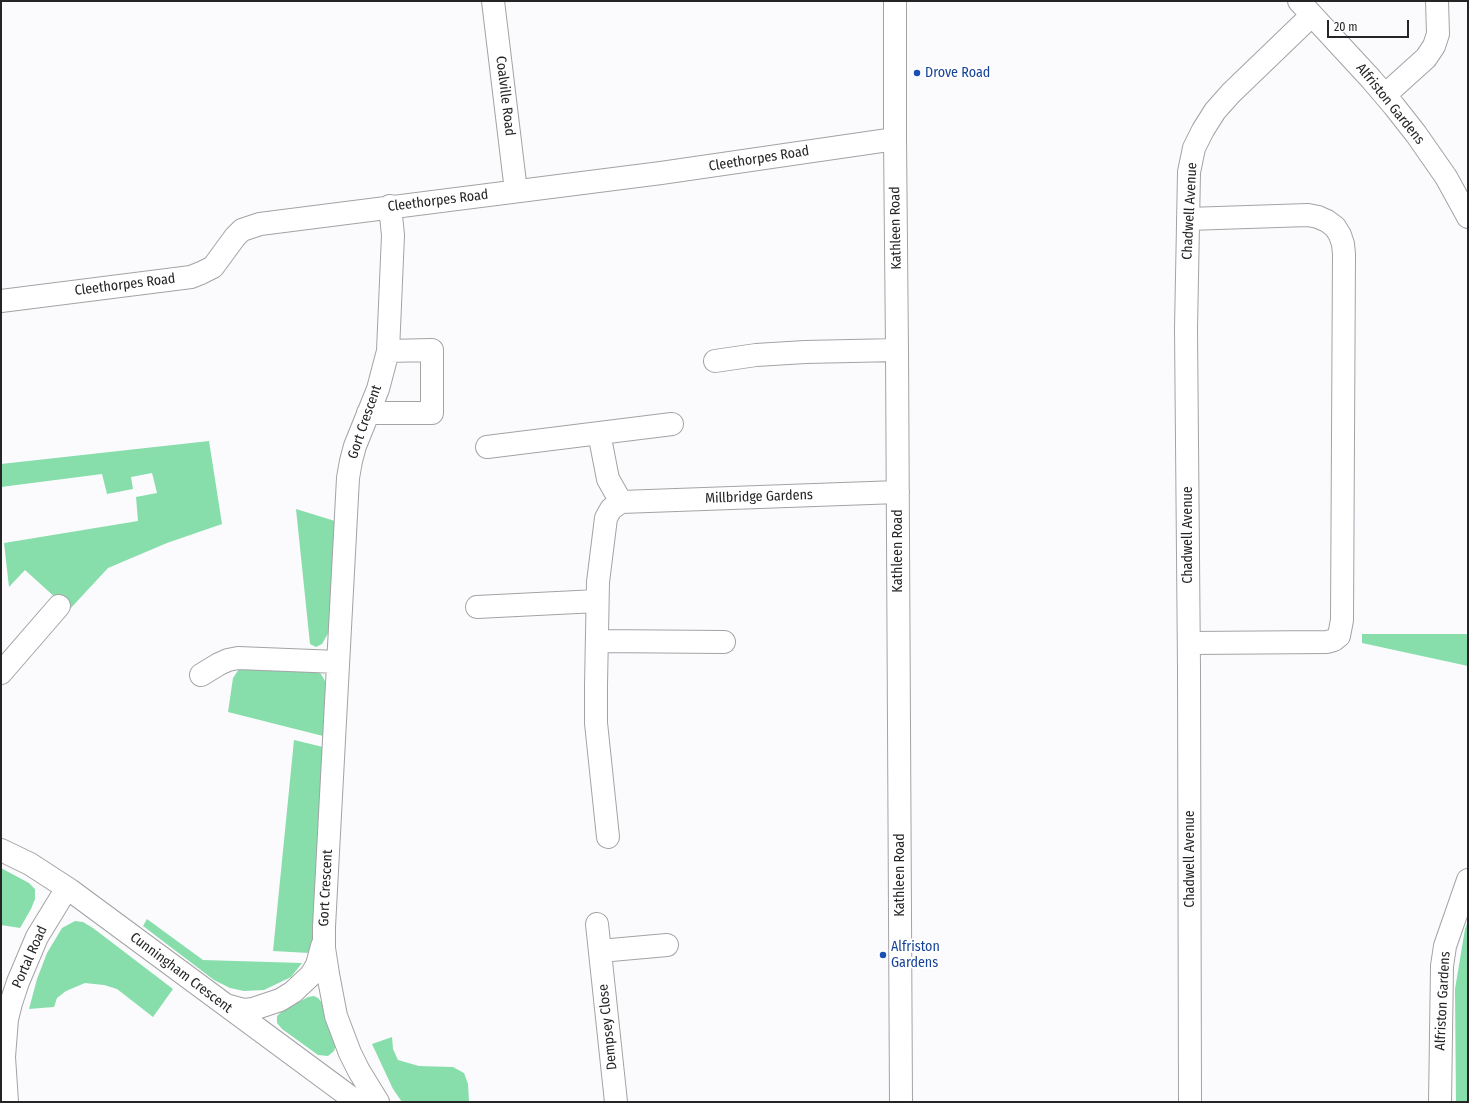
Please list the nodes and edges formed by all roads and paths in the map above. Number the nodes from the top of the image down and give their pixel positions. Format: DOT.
graph roads {
  1 [pos="493,1"];
  2 [pos="895,1"];
  3 [pos="1437,1"];
  4 [pos="1305,8"];
  5 [pos="1385,95"];
  6 [pos="895,139"];
  7 [pos="516,191"];
  8 [pos="390,206"];
  9 [pos="1468,217"];
  10 [pos="1188,219"];
  11 [pos="1,301"];
  12 [pos="388,350"];
  13 [pos="897,350"];
  14 [pos="715,361"];
  15 [pos="368,413"];
  16 [pos="672,424"];
  17 [pos="599,434"];
  18 [pos="487,448"];
  19 [pos="898,492"];
  20 [pos="621,502"];
  21 [pos="597,601"];
  22 [pos="59,606"];
  23 [pos="477,607"];
  24 [pos="596,641"];
  25 [pos="724,642"];
  26 [pos="1189,643"];
  27 [pos="338,662"];
  28 [pos="1,673"];
  29 [pos="201,676"];
  30 [pos="608,837"];
  31 [pos="1,850"];
  32 [pos="1468,880"];
  33 [pos="67,888"];
  34 [pos="598,924"];
  35 [pos="324,939"];
  36 [pos="667,945"];
  37 [pos="600,951"];
  38 [pos="223,1004"];
  39 [pos="7,1102"];
  40 [pos="357,1102"];
  41 [pos="378,1102"];
  42 [pos="616,1102"];
  43 [pos="901,1102"];
  44 [pos="1190,1102"];
  45 [pos="1440,1102"];
  1 -- 7 [label="street, Coalville Road"];
  2 -- 6 [label="street, Kathleen Road"];
  3 -- 5 [label="street"];
  4 -- 5 [label="street, Alfriston Gardens"];
  4 -- 10 [label="street, Chadwell Avenue"];
  5 -- 9 [label="street, Alfriston Gardens"];
  6 -- 7 [label="street, Cleethorpes Road"];
  6 -- 13 [label="street, Kathleen Road"];
  7 -- 8 [label="street, Cleethorpes Road"];
  8 -- 11 [label="street, Cleethorpes Road"];
  8 -- 12 [label="street, Gort Crescent"];
  10 -- 26 [label="street, Chadwell Avenue"];
  10 -- 26 [label="street"];
  12 -- 15 [label="street, Gort Crescent"];
  12 -- 15 [label="street"];
  13 -- 14 [label="street"];
  13 -- 19 [label="street, Kathleen Road"];
  15 -- 27 [label="street, Gort Crescent"];
  16 -- 17 [label="street"];
  17 -- 18 [label="street"];
  17 -- 20 [label="street"];
  19 -- 20 [label="street, Millbridge Gardens"];
  19 -- 43 [label="street, Kathleen Road"];
  20 -- 21 [label="street"];
  21 -- 23 [label="street"];
  21 -- 24 [label="street"];
  22 -- 28 [label="street"];
  24 -- 25 [label="street"];
  24 -- 30 [label="street"];
  26 -- 44 [label="street, Chadwell Avenue"];
  27 -- 29 [label="street"];
  27 -- 35 [label="street, Gort Crescent"];
  31 -- 33 [label="street, Cunningham Crescent"];
  32 -- 45 [label="street, Alfriston Gardens"];
  33 -- 38 [label="street, Cunningham Crescent"];
  33 -- 39 [label="street, Portal Road"];
  34 -- 37 [label="street, Dempsey Close"];
  35 -- 38 [label="street"];
  35 -- 41 [label="street, Gort Crescent"];
  36 -- 37 [label="street"];
  37 -- 42 [label="street, Dempsey Close"];
  38 -- 40 [label="street, Cunningham Crescent"];
}
